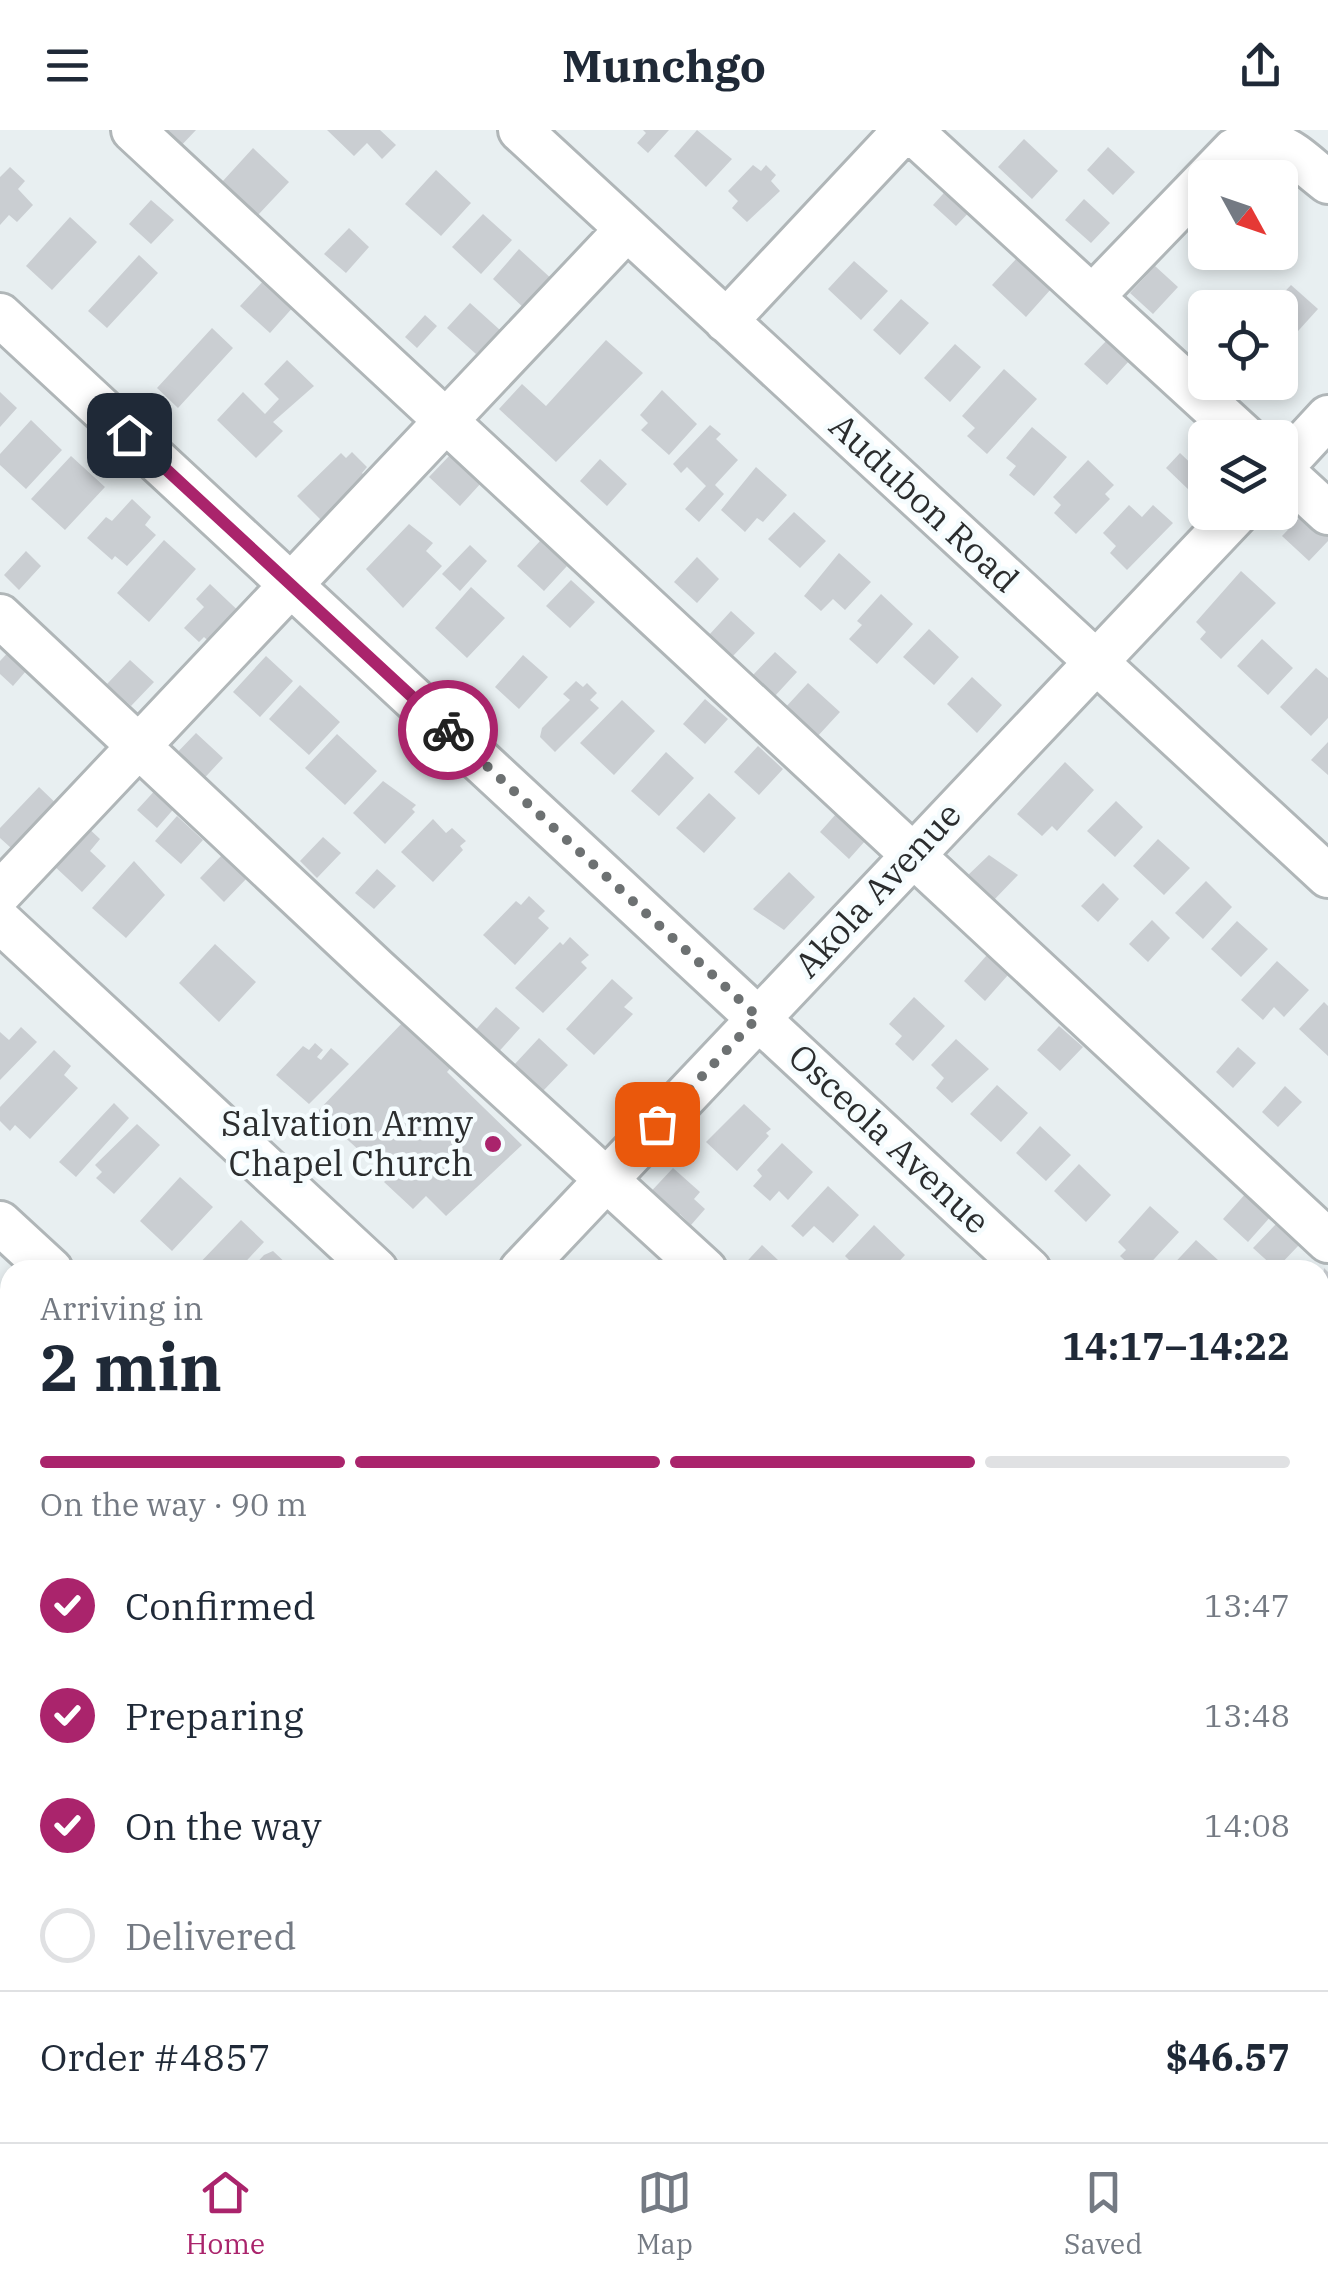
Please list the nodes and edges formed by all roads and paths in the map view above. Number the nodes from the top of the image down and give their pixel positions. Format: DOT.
graph roads {
  1 [pos="133,130"];
  2 [pos="520,130"];
  3 [pos="907,130"];
  4 [pos="1328,182"];
  5 [pos="627,229"];
  6 [pos="1093,296"];
  7 [pos="0,315"];
  8 [pos="726,321"];
  9 [pos="1328,417"];
  10 [pos="1227,420"];
  11 [pos="446,422"];
  12 [pos="1298,450"];
  13 [pos="1298,486"];
  14 [pos="1328,513"];
  15 [pos="1221,530"];
  16 [pos="290,584"];
  17 [pos="0,616"];
  18 [pos="1096,662"];
  19 [pos="138,742"];
  20 [pos="911,854"];
  21 [pos="1328,876"];
  22 [pos="0,892"];
  23 [pos="0,921"];
  24 [pos="758,1017"];
  25 [pos="607,1178"];
  26 [pos="0,1222"];
  27 [pos="1328,1240"];
  28 [pos="40,1260"];
  29 [pos="365,1260"];
  30 [pos="530,1260"];
  31 [pos="695,1260"];
  32 [pos="1018,1260"];
  1 -- 11 [label="street"];
  2 -- 5 [label="street, Audubon Road"];
  3 -- 6 [label="street"];
  3 -- 8 [label="street"];
  4 -- 6 [label="street"];
  5 -- 8 [label="street, Audubon Road"];
  5 -- 11 [label="street"];
  6 -- 10 [label="street"];
  7 -- 16 [label="street, Osceola Avenue"];
  8 -- 18 [label="street, Audubon Road"];
  9 -- 12 [label="street"];
  11 -- 16 [label="street"];
  11 -- 20 [label="street"];
  13 -- 14 [label="street"];
  15 -- 18 [label="street, Akola Avenue"];
  16 -- 19 [label="street"];
  16 -- 24 [label="street, Osceola Avenue"];
  17 -- 19 [label="street"];
  18 -- 20 [label="street, Akola Avenue"];
  18 -- 21 [label="street, Audubon Road"];
  19 -- 22 [label="street"];
  19 -- 25 [label="street"];
  20 -- 24 [label="street, Akola Avenue"];
  20 -- 27 [label="street"];
  23 -- 29 [label="street"];
  24 -- 25 [label="street, Akola Avenue"];
  24 -- 32 [label="street, Osceola Avenue"];
  25 -- 30 [label="street, Akola Avenue"];
  25 -- 31 [label="street"];
  26 -- 28 [label="street"];
}
